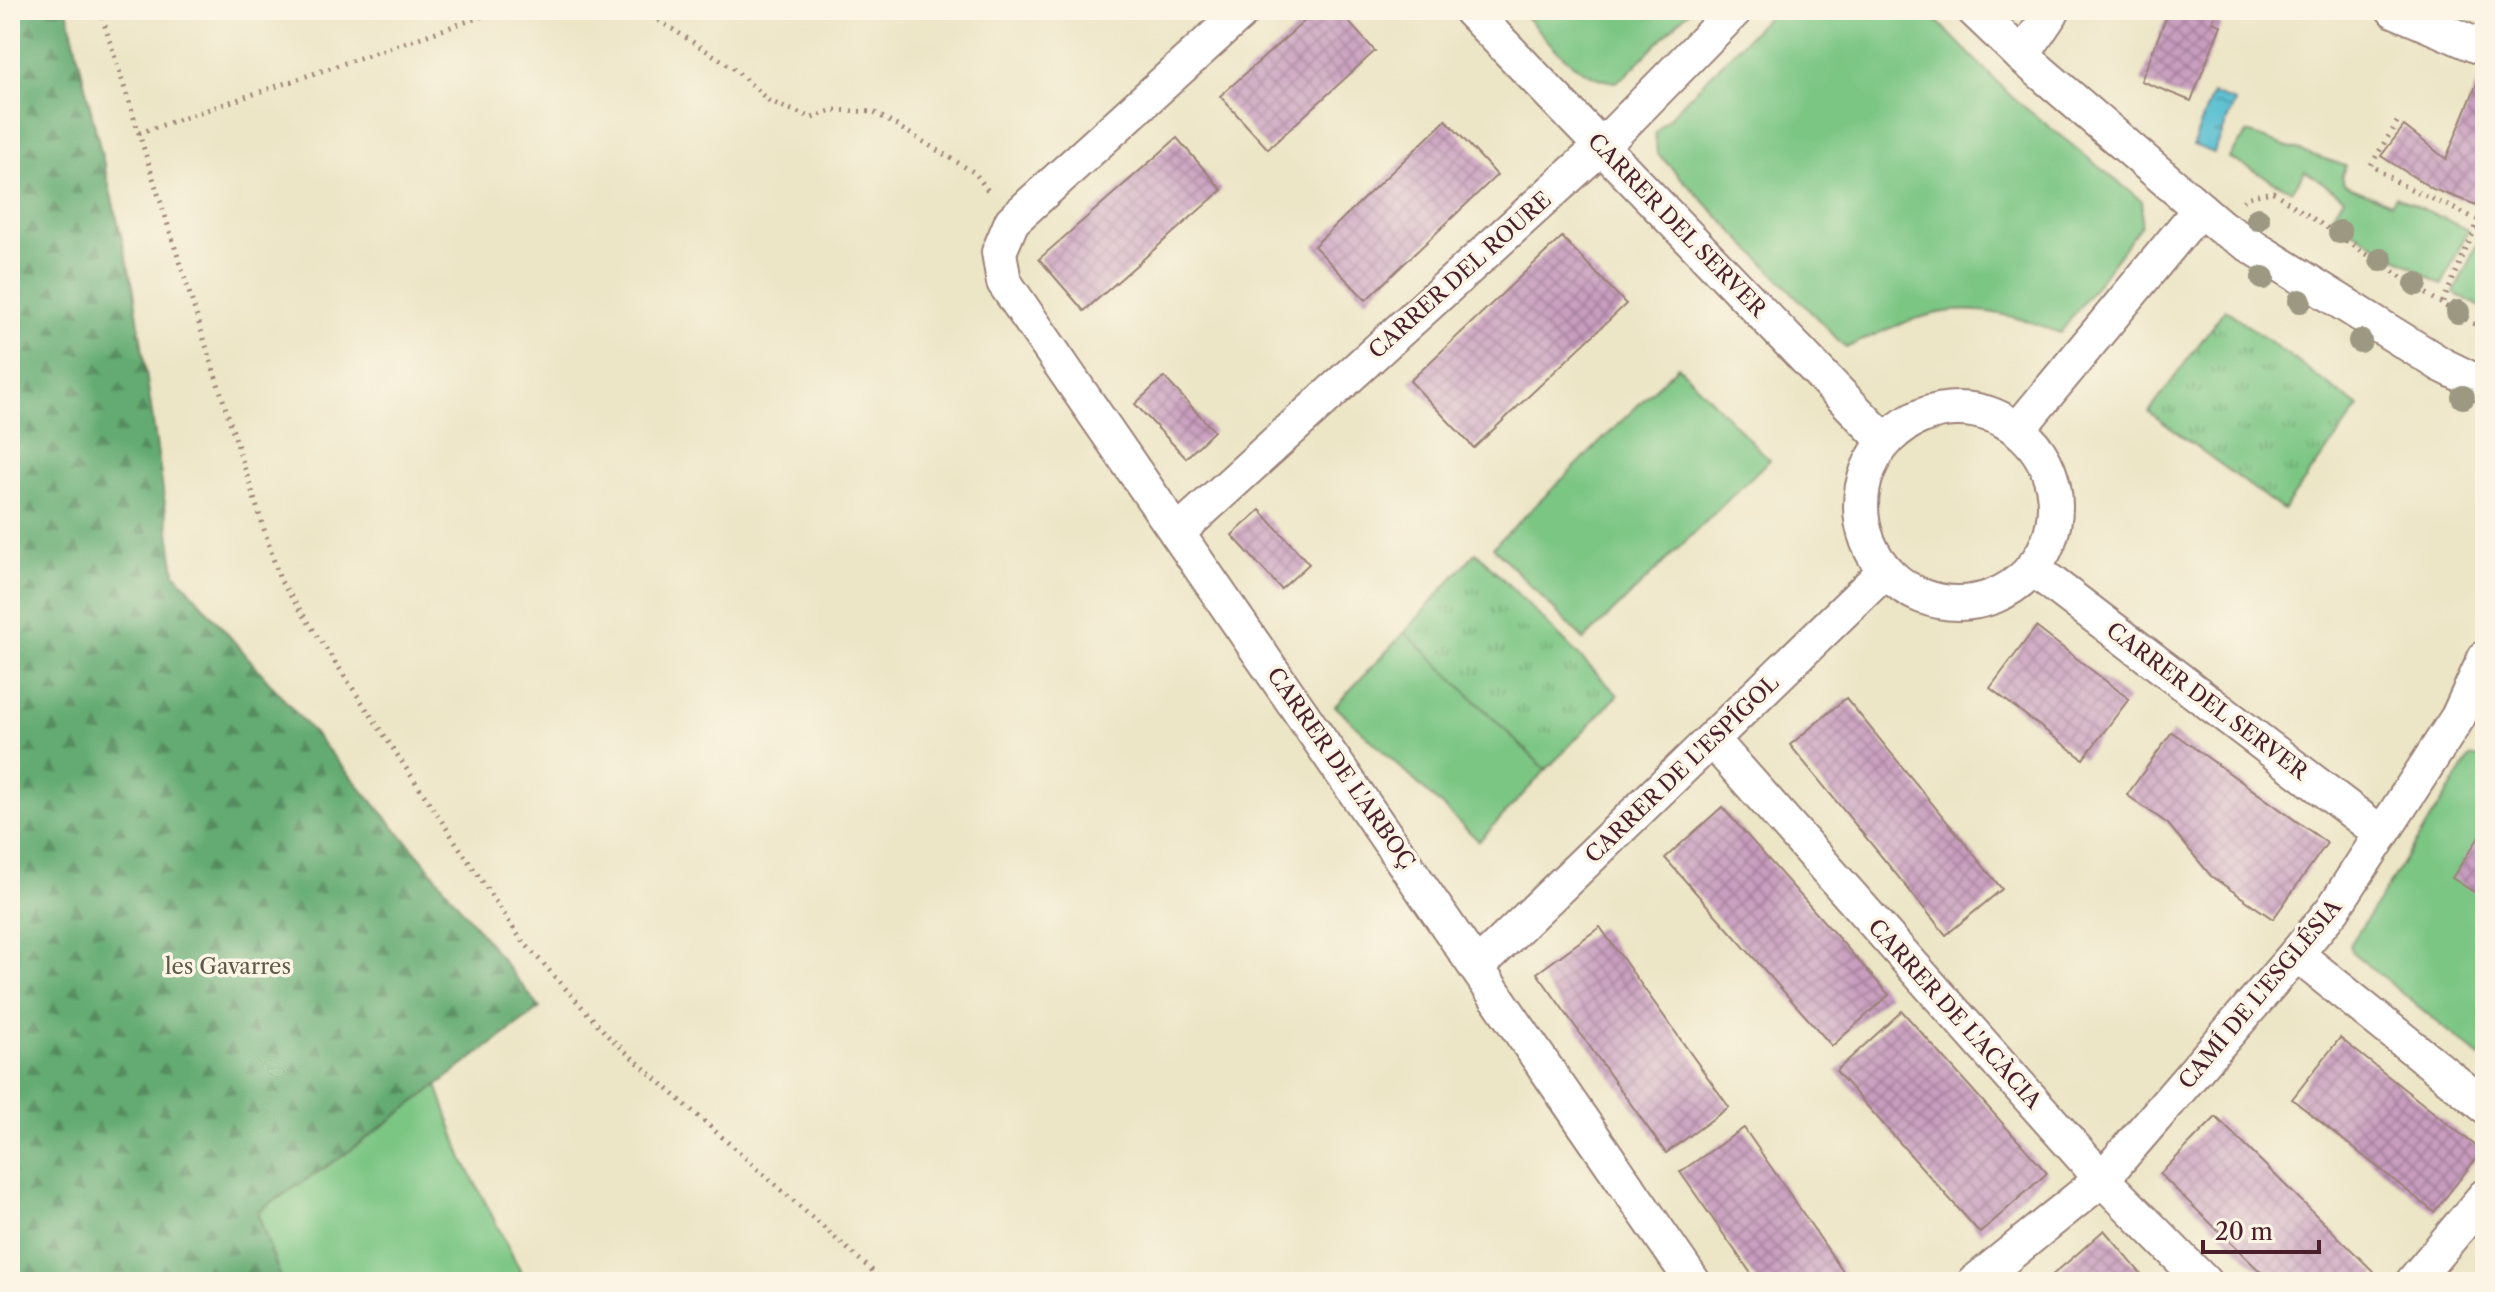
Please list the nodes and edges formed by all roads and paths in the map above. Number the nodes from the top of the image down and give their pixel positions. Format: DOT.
graph roads {
  1 [pos="100,10"];
  2 [pos="532,10"];
  3 [pos="612,10"];
  4 [pos="1244,10"];
  5 [pos="1470,10"];
  6 [pos="1735,10"];
  7 [pos="1974,10"];
  8 [pos="2053,10"];
  9 [pos="2394,10"];
  10 [pos="2485,49"];
  11 [pos="2022,56"];
  12 [pos="2397,122"];
  13 [pos="139,133"];
  14 [pos="1602,146"];
  15 [pos="2210,218"];
  16 [pos="2482,222"];
  17 [pos="1005,236"];
  18 [pos="2442,304"];
  19 [pos="2485,331"];
  20 [pos="2485,386"];
  21 [pos="2019,428"];
  22 [pos="1884,440"];
  23 [pos="1177,533"];
  24 [pos="2032,568"];
  25 [pos="1885,571"];
  26 [pos="2485,658"];
  27 [pos="2472,725"];
  28 [pos="1713,741"];
  29 [pos="2382,834"];
  30 [pos="2296,954"];
  31 [pos="1478,966"];
  32 [pos="2485,1106"];
  33 [pos="2102,1179"];
  34 [pos="2485,1196"];
  35 [pos="885,1282"];
  36 [pos="1693,1282"];
  37 [pos="1975,1282"];
  38 [pos="2204,1282"];
  39 [pos="2413,1282"];
  1 -- 13 [label="path"];
  2 -- 13 [label="path"];
  3 -- 17 [label="path"];
  4 -- 17 [label="street"];
  5 -- 14 [label="street, CARRER DEL SERVER"];
  6 -- 14 [label="street, CARRER DEL ROURE"];
  7 -- 11 [label="street"];
  8 -- 11 [label="street"];
  9 -- 10 [label="street"];
  11 -- 15 [label="street"];
  12 -- 16 [label="path"];
  13 -- 35 [label="path"];
  14 -- 22 [label="street, CARRER DEL SERVER"];
  14 -- 23 [label="street, CARRER DEL ROURE"];
  15 -- 18 [label="path"];
  15 -- 20 [label="street"];
  15 -- 21 [label="street"];
  16 -- 18 [label="path"];
  17 -- 23 [label="street, CARRER DE L'ARBOÇ"];
  18 -- 19 [label="path"];
  21 -- 22 [label="street"];
  21 -- 24 [label="street"];
  22 -- 25 [label="street"];
  23 -- 31 [label="street, CARRER DE L'ARBOÇ"];
  24 -- 25 [label="street"];
  24 -- 29 [label="street, CARRER DEL SERVER"];
  25 -- 28 [label="street, CARRER DE L'ESPÍGOL"];
  26 -- 27 [label="street, CAMÍ DE L'ESGLÉSIA"];
  27 -- 29 [label="street, CAMÍ DE L'ESGLÉSIA"];
  28 -- 31 [label="street, CARRER DE L'ESPÍGOL"];
  28 -- 33 [label="street, CARRER DE L'ACÀCIA"];
  29 -- 30 [label="street, CAMÍ DE L'ESGLÉSIA"];
  30 -- 32 [label="street"];
  30 -- 33 [label="street, CAMÍ DE L'ESGLÉSIA"];
  31 -- 36 [label="street, CARRER DE L'ARBOÇ"];
  33 -- 37 [label="street, CAMÍ DE L'ESGLÉSIA"];
  33 -- 38 [label="street, CARRER DE L'ACÀCIA"];
  34 -- 39 [label="street"];
}
